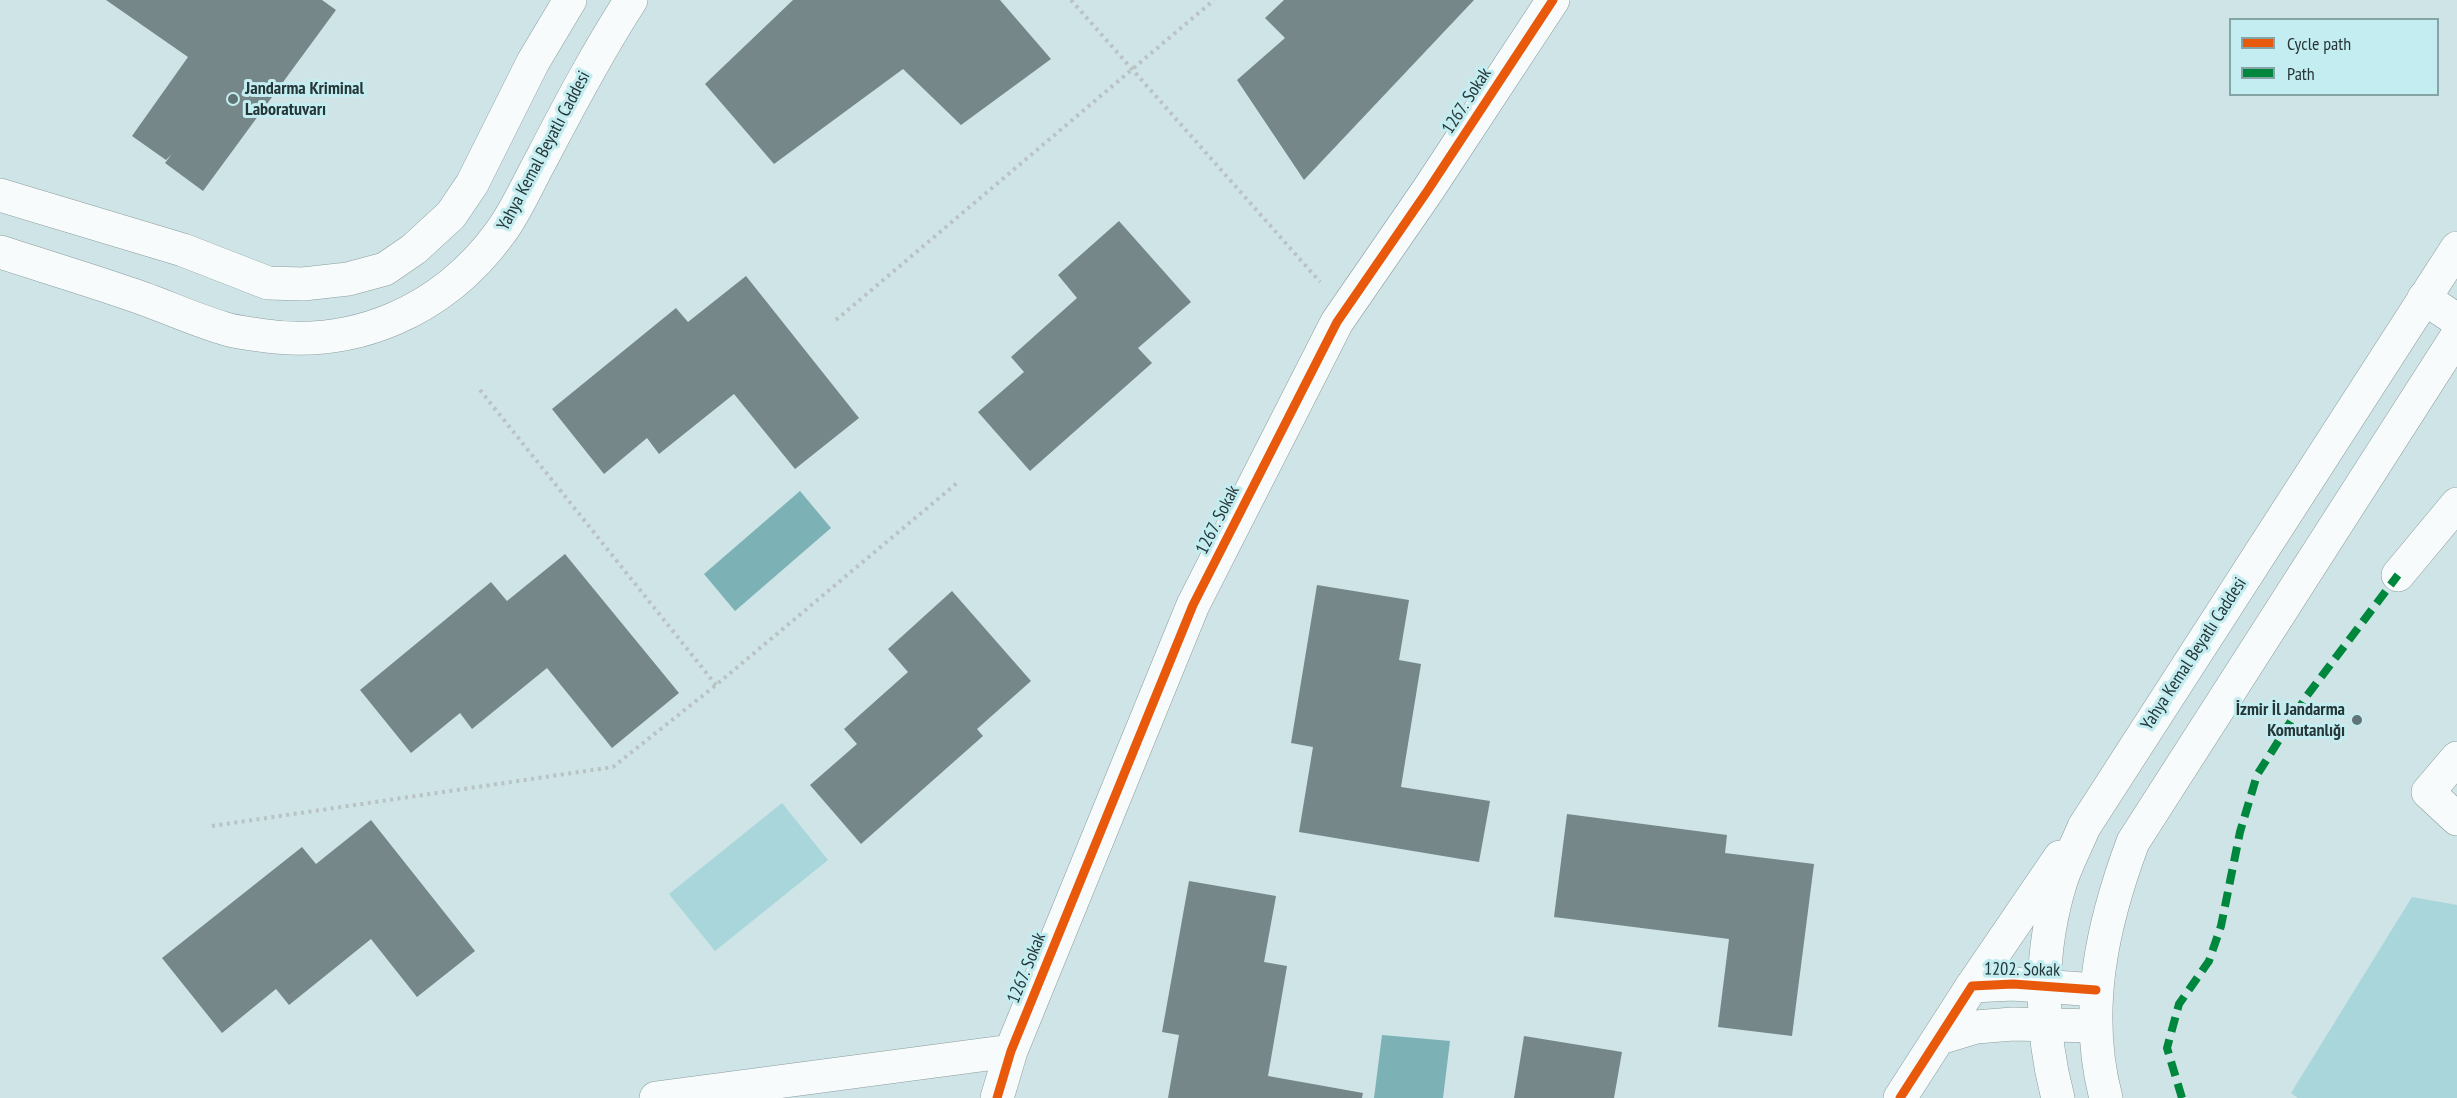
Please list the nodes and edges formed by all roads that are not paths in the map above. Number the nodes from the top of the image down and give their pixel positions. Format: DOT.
graph roads {
  1 [pos="570,0"];
  2 [pos="631,0"];
  3 [pos="1553,0"];
  4 [pos="0,195"];
  5 [pos="2457,248"];
  6 [pos="0,252"];
  7 [pos="2424,298"];
  8 [pos="2457,320"];
  9 [pos="2457,336"];
  10 [pos="2457,504"];
  11 [pos="2398,575"];
  12 [pos="2457,758"];
  13 [pos="2110,783"];
  14 [pos="2457,819"];
  15 [pos="2044,985"];
  16 [pos="1972,986"];
  17 [pos="2096,990"];
  18 [pos="2094,1026"];
  19 [pos="2045,1027"];
  20 [pos="1940,1038"];
  21 [pos="1011,1051"];
  22 [pos="656,1098"];
  23 [pos="997,1098"];
  24 [pos="1900,1098"];
  25 [pos="2058,1098"];
  26 [pos="2106,1098"];
  1 -- 4 [label="main road"];
  2 -- 6 [label="main road, Yahya Kemal Beyatlı Caddesi"];
  3 -- 21 [label="main road, 1267. Sokak"];
  5 -- 7 [label="main road, Yahya Kemal Beyatlı Caddesi"];
  7 -- 8 [label="main road"];
  7 -- 13 [label="main road, Yahya Kemal Beyatlı Caddesi"];
  9 -- 17 [label="main road"];
  10 -- 11 [label="main road"];
  12 -- 14 [label="main road"];
  13 -- 15 [label="main road, Yahya Kemal Beyatlı Caddesi"];
  13 -- 16 [label="main road"];
  15 -- 16 [label="main road, 1202. Sokak"];
  15 -- 17 [label="main road, 1202. Sokak"];
  15 -- 19 [label="main road, Yahya Kemal Beyatlı Caddesi"];
  16 -- 20 [label="main road, 1202. Sokak"];
  17 -- 18 [label="main road"];
  18 -- 19 [label="main road"];
  18 -- 26 [label="main road"];
  19 -- 20 [label="main road"];
  19 -- 25 [label="main road, Yahya Kemal Beyatlı Caddesi"];
  20 -- 24 [label="main road, 1202. Sokak"];
  21 -- 22 [label="main road"];
  21 -- 23 [label="main road, 1267. Sokak"];
}
